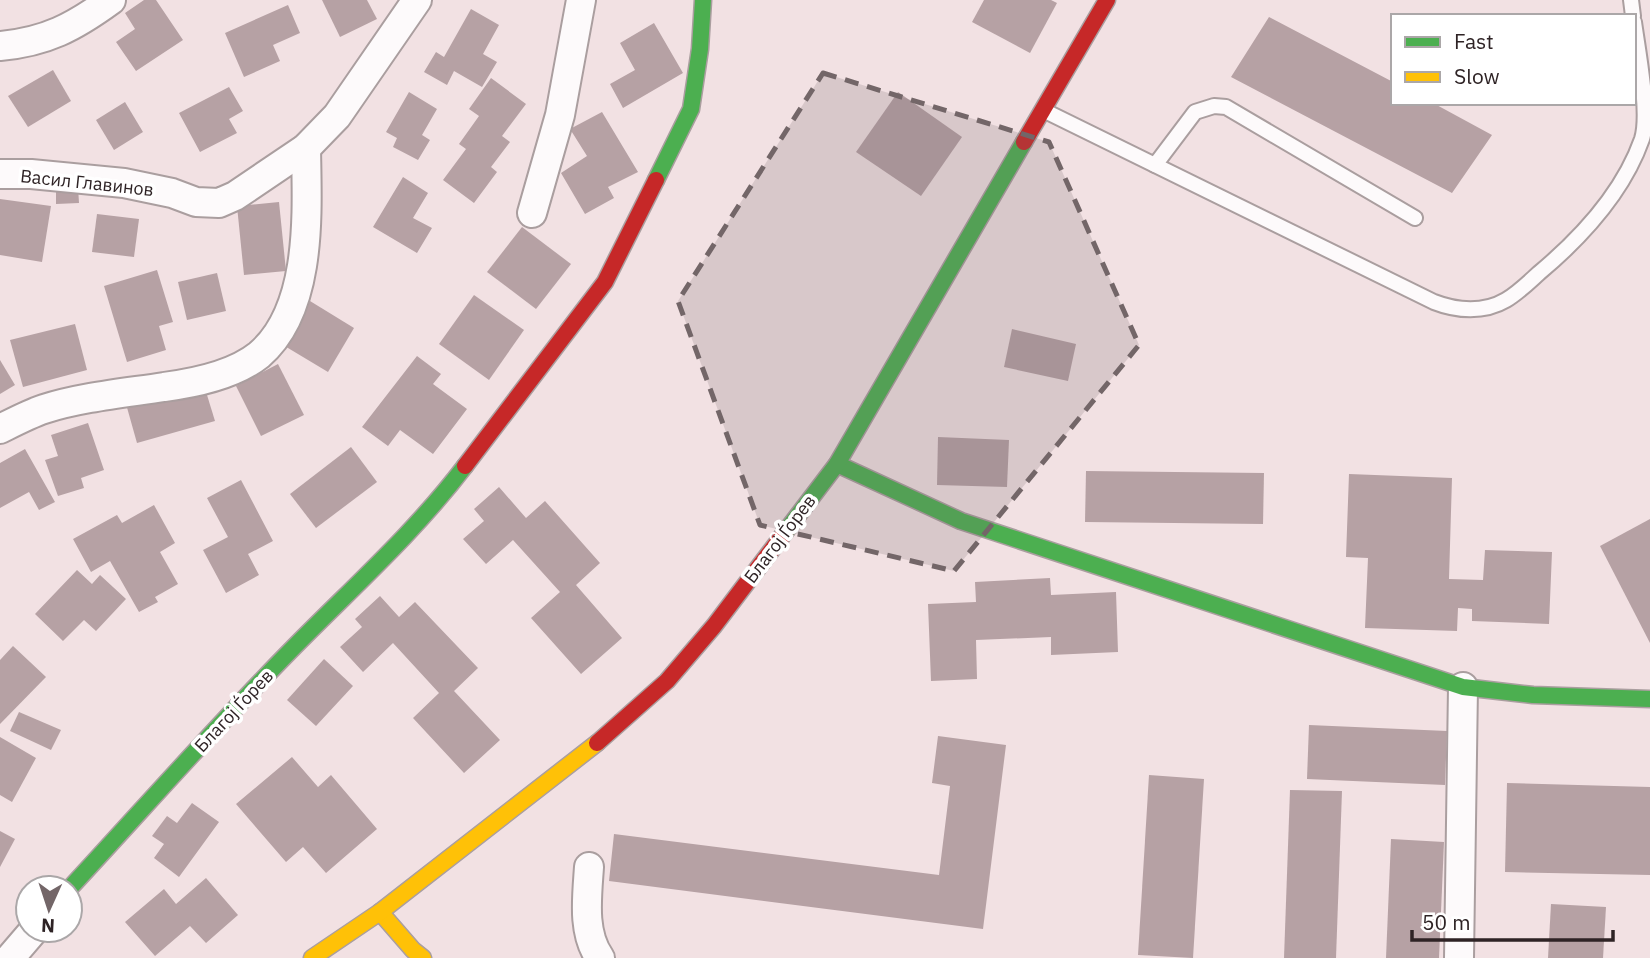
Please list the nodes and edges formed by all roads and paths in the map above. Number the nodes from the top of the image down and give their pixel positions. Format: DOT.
graph roads {
  1 [pos="111,0"];
  2 [pos="417,0"];
  3 [pos="580,0"];
  4 [pos="703,0"];
  5 [pos="1107,0"];
  6 [pos="1636,36"];
  7 [pos="0,46"];
  8 [pos="1042,110"];
  9 [pos="1647,111"];
  10 [pos="306,148"];
  11 [pos="1155,165"];
  12 [pos="0,174"];
  13 [pos="532,213"];
  14 [pos="1415,218"];
  15 [pos="0,429"];
  16 [pos="836,464"];
  17 [pos="1463,687"];
  18 [pos="1650,699"];
  19 [pos="589,867"];
  20 [pos="83,874"];
  21 [pos="380,912"];
  22 [pos="22,944"];
  23 [pos="10,958"];
  24 [pos="312,958"];
  25 [pos="423,958"];
  26 [pos="600,958"];
  27 [pos="1459,958"];
  1 -- 7 [label="street"];
  2 -- 10 [label="street, Васил Главинов"];
  3 -- 13 [label="street"];
  4 -- 20 [label="street, Благој Ѓорев"];
  5 -- 8 [label="street, Благој Ѓорев"];
  6 -- 9 [label="lane"];
  8 -- 11 [label="lane"];
  8 -- 16 [label="street, Благој Ѓорев"];
  9 -- 11 [label="lane"];
  10 -- 12 [label="street, Васил Главинов"];
  10 -- 15 [label="street"];
  11 -- 14 [label="lane"];
  16 -- 17 [label="street"];
  16 -- 21 [label="street, Благој Ѓорев"];
  17 -- 18 [label="street"];
  17 -- 27 [label="street"];
  19 -- 26 [label="street"];
  21 -- 24 [label="street, Благој Ѓорев"];
  21 -- 25 [label="street"];
  22 -- 23 [label="street"];
}
